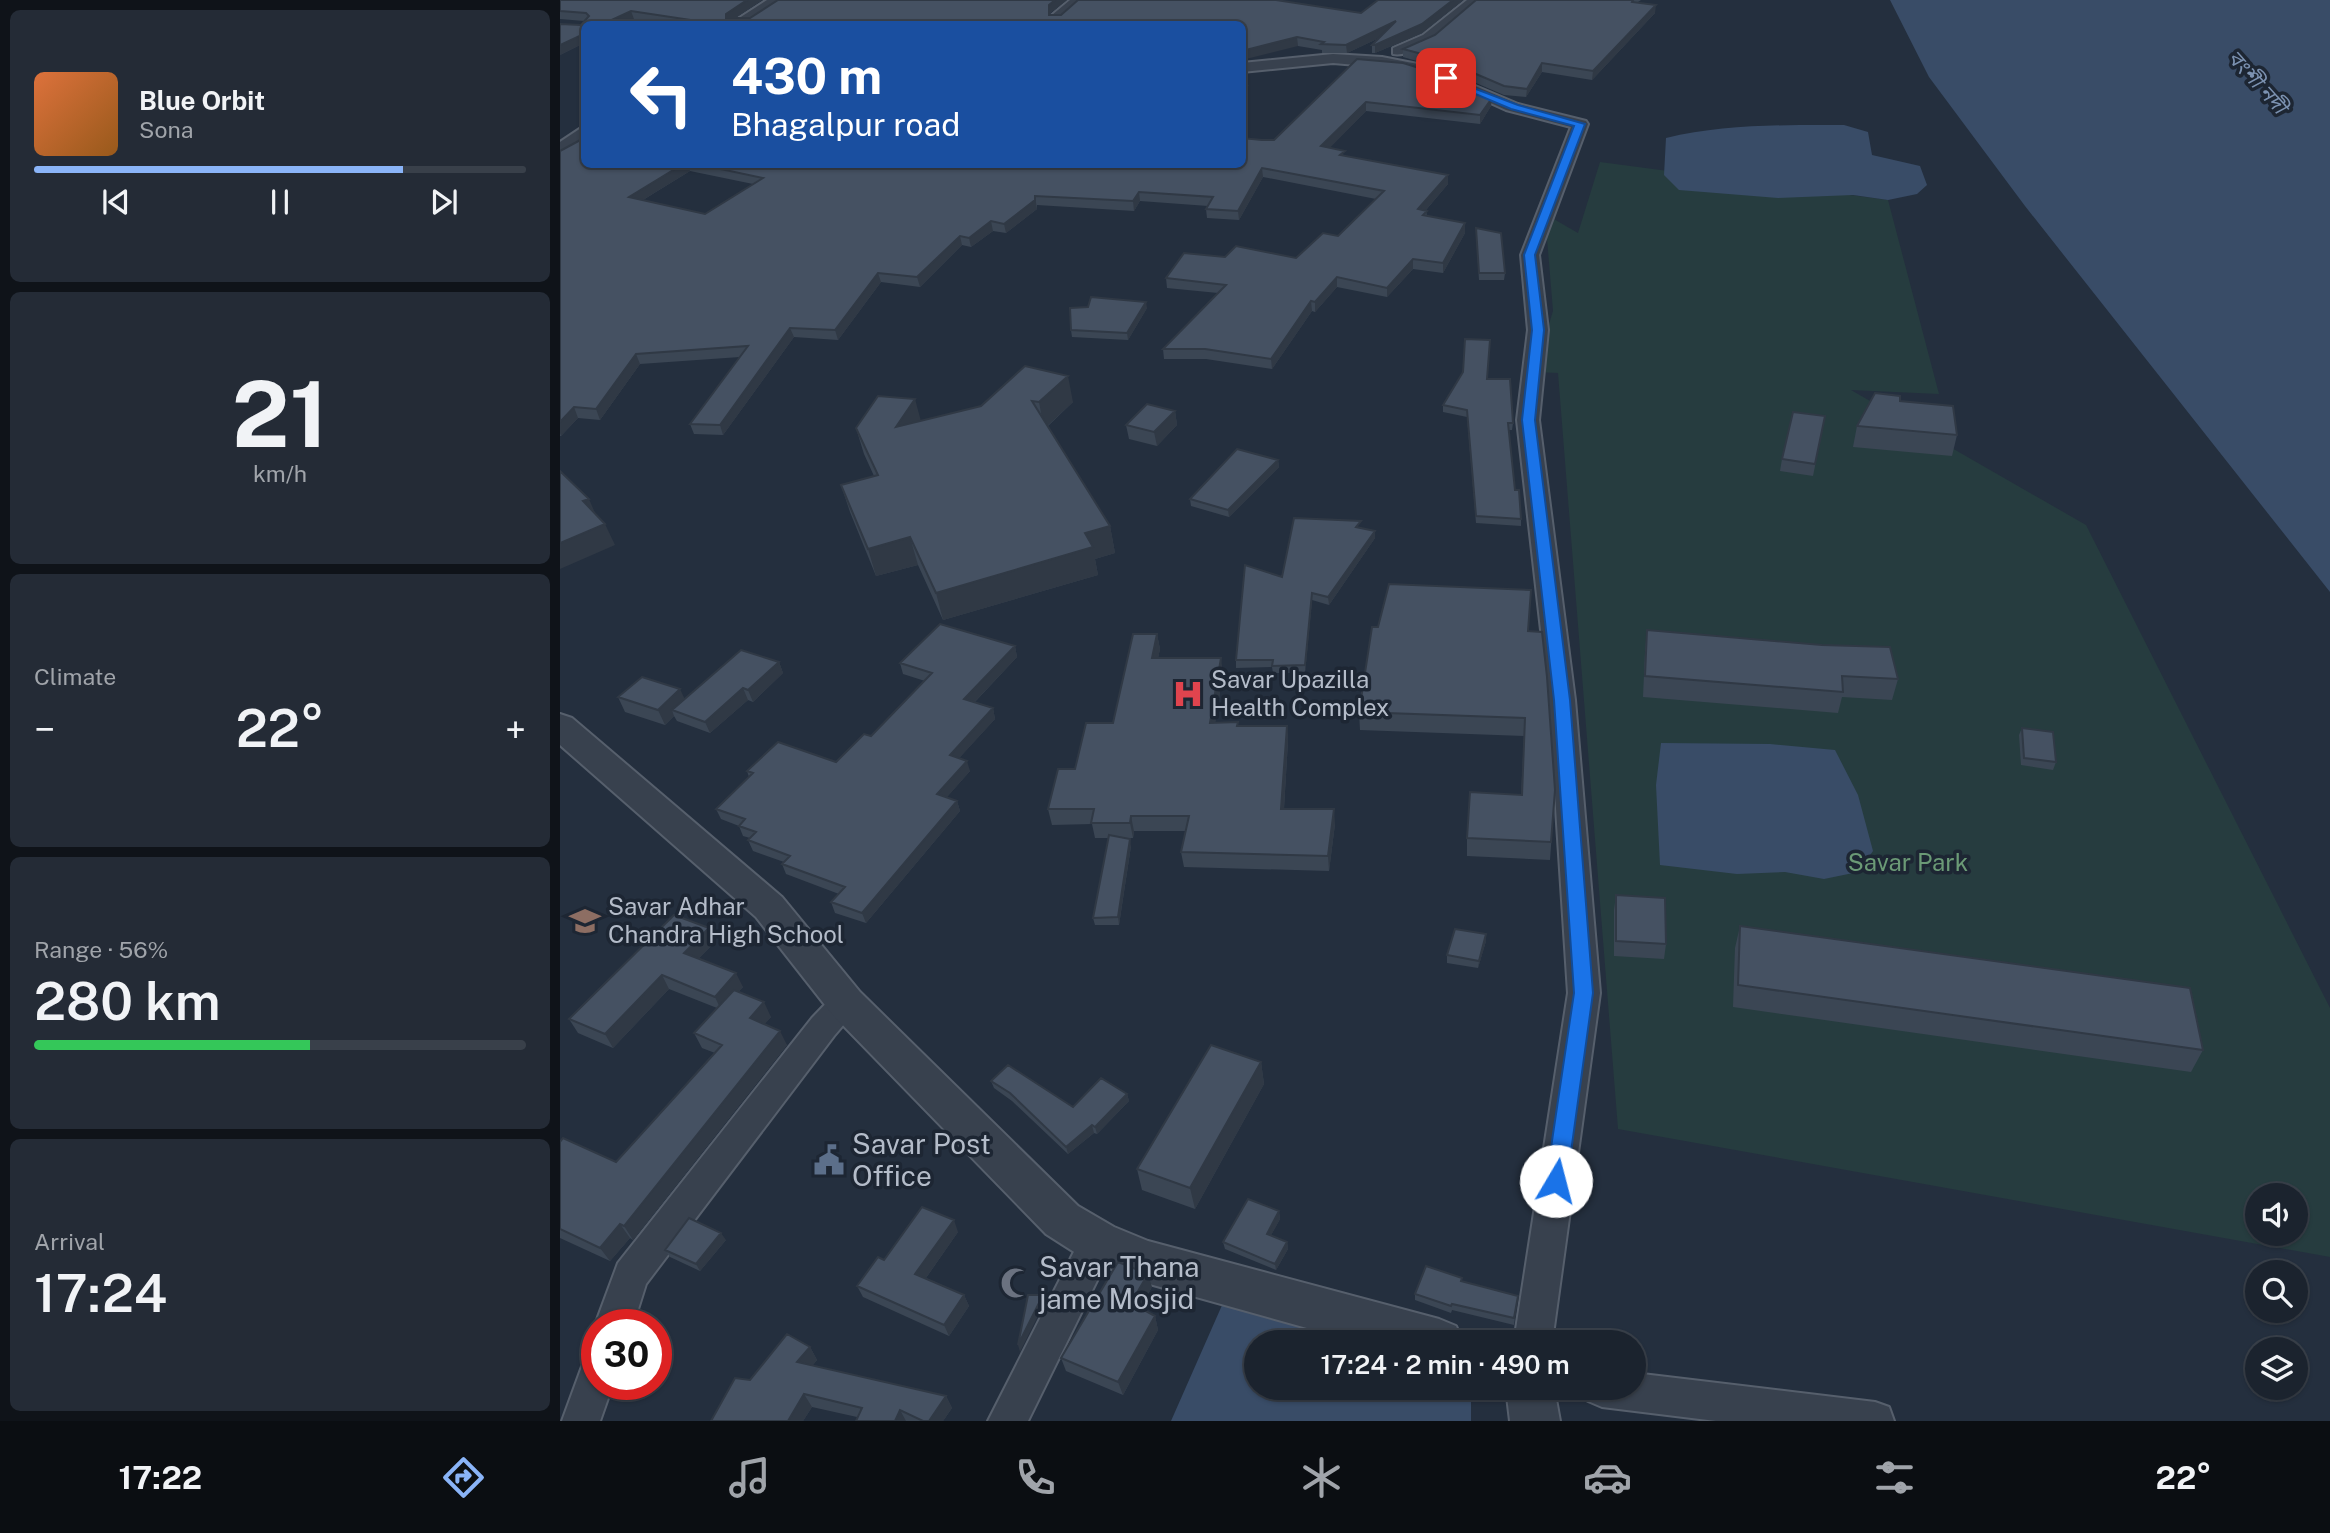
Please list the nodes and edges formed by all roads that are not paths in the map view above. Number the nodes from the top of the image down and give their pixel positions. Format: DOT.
graph roads {
  1 [pos="779,0"];
  2 [pos="1078,0"];
  3 [pos="1475,0"];
  4 [pos="1057,18"];
  5 [pos="744,21"];
  6 [pos="1374,62"];
  7 [pos="1246,67"];
  8 [pos="581,134"];
  9 [pos="560,152"];
  10 [pos="560,726"];
  11 [pos="846,1003"];
  12 [pos="1098,1242"];
  13 [pos="619,1309"];
  14 [pos="1395,1330"];
  15 [pos="1535,1330"];
  16 [pos="1646,1393"];
  17 [pos="588,1400"];
  18 [pos="1532,1400"];
  19 [pos="581,1421"];
  20 [pos="1007,1421"];
  21 [pos="1535,1421"];
  22 [pos="1874,1421"];
  1 -- 5 [label="street"];
  2 -- 4 [label="street"];
  3 -- 6 [label="street"];
  6 -- 7 [label="street"];
  6 -- 15 [label="street"];
  8 -- 9 [label="street"];
  10 -- 11 [label="street"];
  11 -- 12 [label="street"];
  11 -- 13 [label="street"];
  12 -- 14 [label="street"];
  12 -- 20 [label="street"];
  16 -- 22 [label="street"];
  17 -- 19 [label="street"];
  18 -- 21 [label="street"];
}
